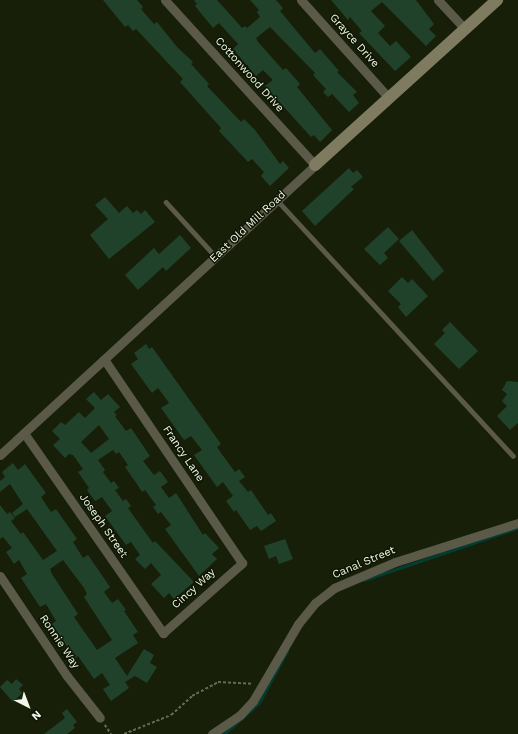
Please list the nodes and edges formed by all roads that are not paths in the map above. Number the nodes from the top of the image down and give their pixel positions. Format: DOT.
graph roads {
  1 [pos="165,0"];
  2 [pos="301,0"];
  3 [pos="438,0"];
  4 [pos="497,0"];
  5 [pos="465,29"];
  6 [pos="389,98"];
  7 [pos="315,165"];
  8 [pos="277,200"];
  9 [pos="166,202"];
  10 [pos="216,257"];
  11 [pos="104,359"];
  12 [pos="24,433"];
  13 [pos="0,455"];
  14 [pos="513,456"];
  15 [pos="518,523"];
  16 [pos="242,563"];
  17 [pos="0,576"];
  18 [pos="162,633"];
  19 [pos="100,718"];
  20 [pos="212,734"];
  1 -- 7 [label="street, Cottonwood Drive"];
  2 -- 6 [label="street, Grayce Drive"];
  3 -- 5 [label="street"];
  4 -- 5 [label="street, East Old Mill Road"];
  5 -- 6 [label="street, East Old Mill Road"];
  6 -- 7 [label="street, East Old Mill Road"];
  7 -- 8 [label="street, East Old Mill Road"];
  8 -- 10 [label="street, East Old Mill Road"];
  8 -- 14 [label="lane"];
  9 -- 10 [label="lane"];
  10 -- 11 [label="street, East Old Mill Road"];
  11 -- 12 [label="street, East Old Mill Road"];
  11 -- 16 [label="street, Francy Lane"];
  12 -- 13 [label="street, East Old Mill Road"];
  12 -- 18 [label="street, Joseph Street"];
  15 -- 20 [label="street, Canal Street"];
  16 -- 18 [label="street, Cincy Way"];
  17 -- 19 [label="street, Ronnie Way"];
}
